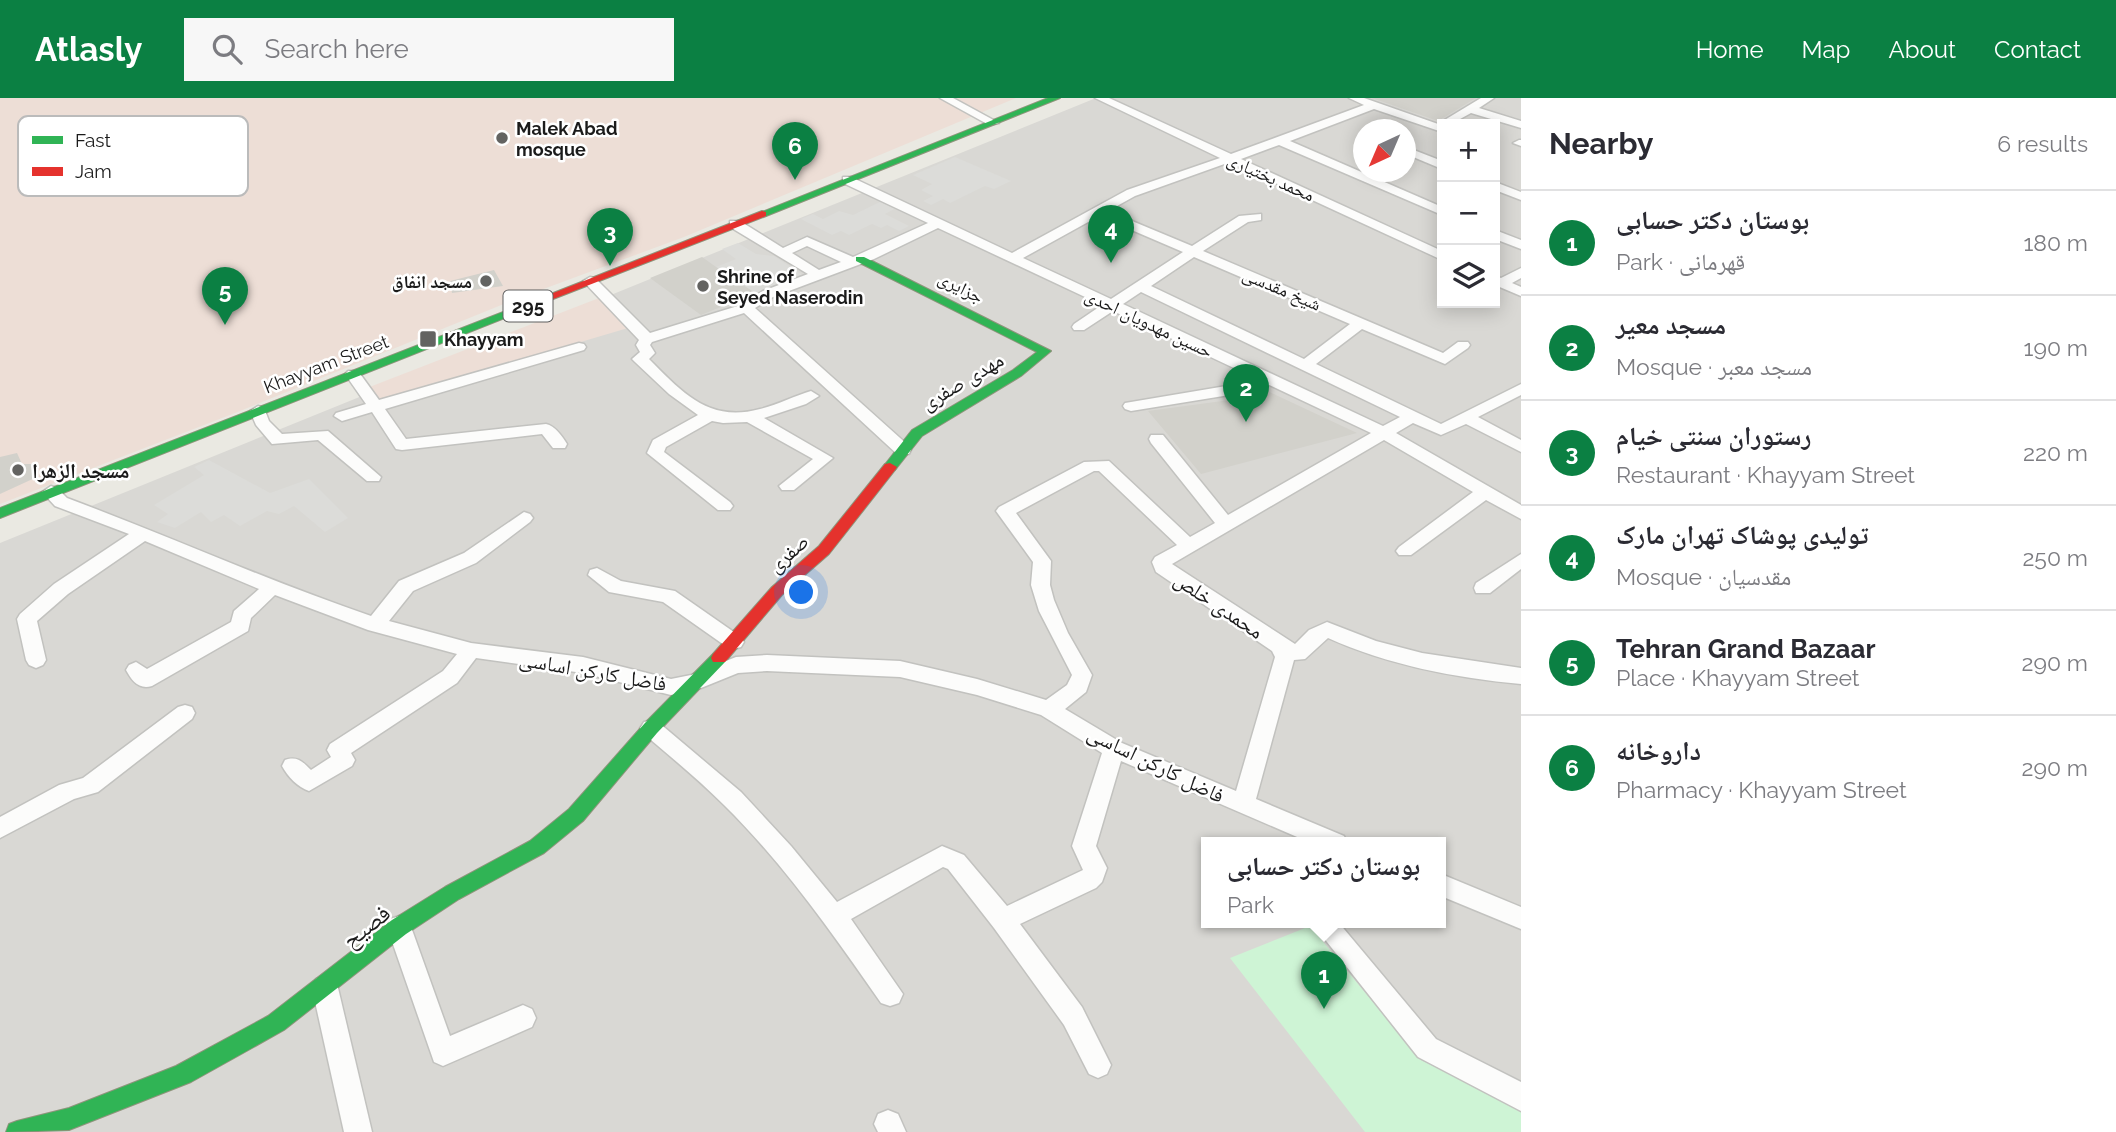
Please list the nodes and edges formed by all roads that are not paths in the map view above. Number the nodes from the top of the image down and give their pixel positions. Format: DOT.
graph roads {
  1 [pos="945,98"];
  2 [pos="1056,98"];
  3 [pos="1100,98"];
  4 [pos="1354,98"];
  5 [pos="1489,98"];
  6 [pos="1374,105"];
  7 [pos="1470,108"];
  8 [pos="1452,119"];
  9 [pos="993,123"];
  10 [pos="1437,125"];
  11 [pos="1521,125"];
  12 [pos="1277,141"];
  13 [pos="1416,154"];
  14 [pos="1228,159"];
  15 [pos="1437,163"];
  16 [pos="847,180"];
  17 [pos="1500,188"];
  18 [pos="1521,196"];
  19 [pos="1437,209"];
  20 [pos="1098,211"];
  21 [pos="1257,218"];
  22 [pos="938,223"];
  23 [pos="735,224"];
  24 [pos="820,234"];
  25 [pos="1500,236"];
  26 [pos="807,241"];
  27 [pos="1521,245"];
  28 [pos="1193,251"];
  29 [pos="782,253"];
  30 [pos="1437,254"];
  31 [pos="1013,258"];
  32 [pos="856,261"];
  33 [pos="1521,272"];
  34 [pos="818,275"];
  35 [pos="590,281"];
  36 [pos="1500,281"];
  37 [pos="1500,283"];
  38 [pos="1140,286"];
  39 [pos="1521,292"];
  40 [pos="1112,305"];
  41 [pos="746,308"];
  42 [pos="1360,323"];
  43 [pos="1079,327"];
  44 [pos="647,339"];
  45 [pos="1463,345"];
  46 [pos="579,346"];
  47 [pos="1045,351"];
  48 [pos="1305,365"];
  49 [pos="353,374"];
  50 [pos="1264,377"];
  51 [pos="1521,389"];
  52 [pos="811,396"];
  53 [pos="1131,406"];
  54 [pos="374,407"];
  55 [pos="258,411"];
  56 [pos="710,415"];
  57 [pos="342,416"];
  58 [pos="748,416"];
  59 [pos="1413,416"];
  60 [pos="1467,418"];
  61 [pos="1441,430"];
  62 [pos="1384,433"];
  63 [pos="1157,439"];
  64 [pos="559,444"];
  65 [pos="1521,447"];
  66 [pos="903,450"];
  67 [pos="373,477"];
  68 [pos="788,486"];
  69 [pos="51,492"];
  70 [pos="1485,492"];
  71 [pos="724,506"];
  72 [pos="0,513"];
  73 [pos="1521,513"];
  74 [pos="524,518"];
  75 [pos="1226,525"];
  76 [pos="144,533"];
  77 [pos="1188,545"];
  78 [pos="1405,551"];
  79 [pos="1521,560"];
  80 [pos="597,575"];
  81 [pos="272,587"];
  82 [pos="1483,588"];
  83 [pos="375,625"];
  84 [pos="734,642"];
  85 [pos="1280,646"];
  86 [pos="471,650"];
  87 [pos="36,660"];
  88 [pos="135,670"];
  89 [pos="1521,676"];
  90 [pos="694,682"];
  91 [pos="1048,709"];
  92 [pos="185,713"];
  93 [pos="652,728"];
  94 [pos="1115,749"];
  95 [pos="293,765"];
  96 [pos="1243,805"];
  97 [pos="0,828"];
  98 [pos="1321,837"];
  99 [pos="1446,888"];
  100 [pos="834,916"];
  101 [pos="1521,918"];
  102 [pos="1003,920"];
  103 [pos="399,927"];
  104 [pos="1328,928"];
  105 [pos="325,988"];
  106 [pos="890,994"];
  107 [pos="523,1018"];
  108 [pos="1098,1065"];
  109 [pos="1521,1097"];
  110 [pos="17,1132"];
  111 [pos="358,1132"];
  1 -- 9 [label="street"];
  2 -- 9 [label="main road, Khayyam Street / 295"];
  3 -- 14 [label="street, محمد بختیاری"];
  4 -- 6 [label="street"];
  5 -- 7 [label="street"];
  6 -- 10 [label="street"];
  6 -- 12 [label="street"];
  7 -- 8 [label="street"];
  7 -- 11 [label="street"];
  9 -- 16 [label="main road, Khayyam Street / 295"];
  12 -- 14 [label="street"];
  12 -- 19 [label="street"];
  13 -- 15 [label="street"];
  14 -- 20 [label="street"];
  14 -- 30 [label="street, محمد بختیاری"];
  16 -- 22 [label="street, حسین مهدویان احدی"];
  16 -- 23 [label="main road, Khayyam Street / 295"];
  17 -- 18 [label="street"];
  20 -- 28 [label="street, شیخ مقدسی"];
  20 -- 31 [label="street"];
  21 -- 28 [label="street"];
  22 -- 31 [label="street, حسین مهدویان احدی"];
  22 -- 32 [label="street"];
  23 -- 29 [label="street"];
  23 -- 35 [label="main road, Khayyam Street / 295"];
  24 -- 26 [label="street"];
  25 -- 27 [label="street"];
  26 -- 29 [label="street"];
  26 -- 32 [label="street"];
  28 -- 38 [label="street"];
  28 -- 42 [label="street, شیخ مقدسی"];
  29 -- 34 [label="street"];
  31 -- 40 [label="street, حسین مهدویان احدی"];
  32 -- 34 [label="street"];
  32 -- 47 [label="main road, جزایری"];
  33 -- 36 [label="street"];
  34 -- 41 [label="street"];
  35 -- 44 [label="street"];
  35 -- 49 [label="main road, Khayyam Street / 295"];
  37 -- 39 [label="street"];
  38 -- 40 [label="street"];
  38 -- 48 [label="street"];
  40 -- 43 [label="street"];
  40 -- 50 [label="street, حسین مهدویان احدی"];
  41 -- 44 [label="street"];
  41 -- 66 [label="street"];
  42 -- 45 [label="street, شیخ مقدسی"];
  42 -- 48 [label="street"];
  44 -- 56 [label="street"];
  46 -- 54 [label="street"];
  47 -- 66 [label="main road, مهدی صفری"];
  48 -- 59 [label="street"];
  49 -- 54 [label="street"];
  49 -- 55 [label="main road, Khayyam Street / 295"];
  50 -- 53 [label="street"];
  50 -- 62 [label="street, حسین مهدویان احدی"];
  51 -- 60 [label="street"];
  52 -- 58 [label="street"];
  54 -- 57 [label="street"];
  54 -- 64 [label="street"];
  55 -- 67 [label="street"];
  55 -- 69 [label="main road, Khayyam Street / 295"];
  56 -- 58 [label="street"];
  56 -- 71 [label="street"];
  58 -- 68 [label="street"];
  59 -- 61 [label="street"];
  59 -- 62 [label="street, محمدی خلص"];
  60 -- 61 [label="street"];
  60 -- 65 [label="street"];
  62 -- 70 [label="street, حسین مهدویان احدی"];
  62 -- 75 [label="street, محمدی خلص"];
  63 -- 75 [label="street"];
  66 -- 84 [label="main road, صفری"];
  69 -- 72 [label="main road, Khayyam Street / 295"];
  69 -- 76 [label="street, فاضل کارکن اساسی"];
  70 -- 73 [label="street, حسین مهدویان احدی"];
  70 -- 78 [label="street"];
  74 -- 83 [label="street"];
  75 -- 77 [label="street, محمدی خلص"];
  76 -- 81 [label="street, فاضل کارکن اساسی"];
  76 -- 87 [label="street"];
  77 -- 85 [label="street, محمدی خلص"];
  77 -- 91 [label="street"];
  79 -- 82 [label="street"];
  80 -- 84 [label="street"];
  81 -- 83 [label="street, فاضل کارکن اساسی"];
  81 -- 88 [label="street"];
  83 -- 86 [label="street, فاضل کارکن اساسی"];
  84 -- 90 [label="main road, صفری"];
  85 -- 89 [label="street"];
  85 -- 96 [label="street, محمدی خلص"];
  86 -- 90 [label="street, فاضل کارکن اساسی"];
  86 -- 95 [label="street"];
  90 -- 91 [label="street, فاضل کارکن اساسی"];
  90 -- 93 [label="main road, فصیح"];
  91 -- 94 [label="street, فاضل کارکن اساسی"];
  92 -- 97 [label="street"];
  93 -- 100 [label="street"];
  93 -- 103 [label="main road, فصیح"];
  94 -- 96 [label="street, فاضل کارکن اساسی"];
  94 -- 102 [label="street"];
  96 -- 98 [label="street, فاضل کارکن اساسی"];
  99 -- 101 [label="street"];
  100 -- 102 [label="street"];
  100 -- 106 [label="street"];
  102 -- 108 [label="street"];
  103 -- 105 [label="main road, فصیح"];
  103 -- 107 [label="street"];
  104 -- 109 [label="street"];
  105 -- 110 [label="main road, فصیح"];
  105 -- 111 [label="street"];
}
